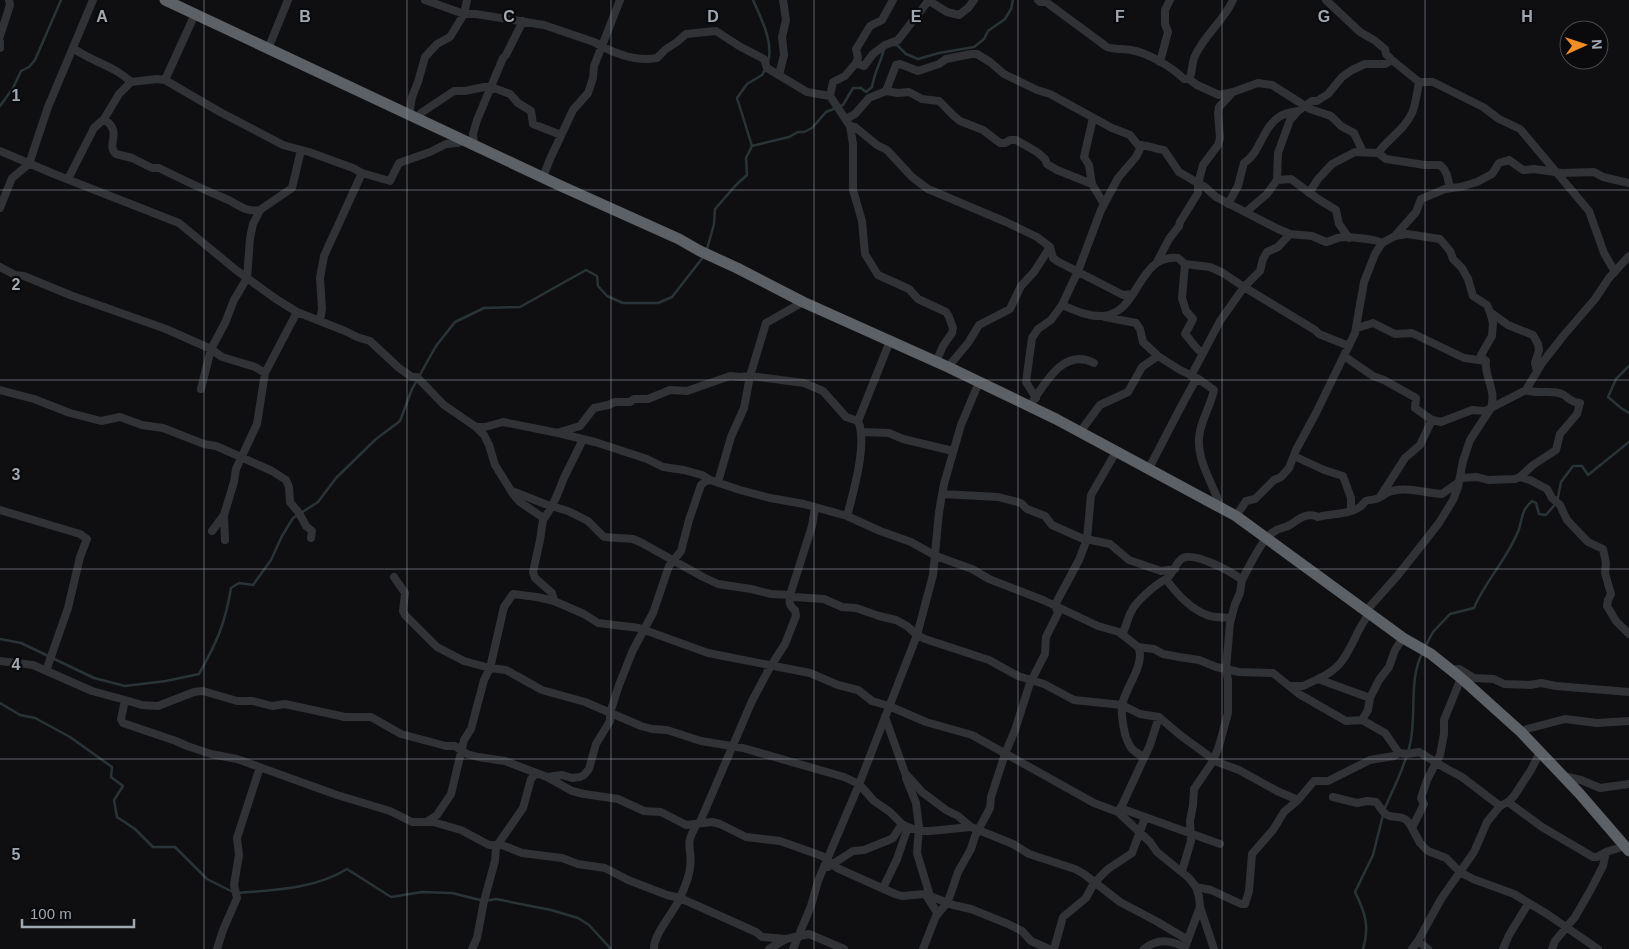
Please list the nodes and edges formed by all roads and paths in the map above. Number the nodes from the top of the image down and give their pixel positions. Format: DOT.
graph roads {
  1 [pos="9,0"];
  2 [pos="93,0"];
  3 [pos="165,0"];
  4 [pos="288,0"];
  5 [pos="426,0"];
  6 [pos="467,0"];
  7 [pos="620,0"];
  8 [pos="783,0"];
  9 [pos="893,0"];
  10 [pos="928,0"];
  11 [pos="974,0"];
  12 [pos="1038,0"];
  13 [pos="1170,0"];
  14 [pos="1233,0"];
  15 [pos="1326,0"];
  16 [pos="195,14"];
  17 [pos="464,14"];
  18 [pos="523,21"];
  19 [pos="0,36"];
  20 [pos="0,42"];
  21 [pos="602,47"];
  22 [pos="0,48"];
  23 [pos="73,48"];
  24 [pos="268,48"];
  25 [pos="1392,60"];
  26 [pos="1160,62"];
  27 [pos="856,63"];
  28 [pos="779,75"];
  29 [pos="1189,79"];
  30 [pos="165,80"];
  31 [pos="131,82"];
  32 [pos="1419,82"];
  33 [pos="491,87"];
  34 [pos="886,91"];
  35 [pos="1233,92"];
  36 [pos="830,96"];
  37 [pos="1306,106"];
  38 [pos="1298,110"];
  39 [pos="413,116"];
  40 [pos="1093,118"];
  41 [pos="104,120"];
  42 [pos="848,123"];
  43 [pos="561,135"];
  44 [pos="469,142"];
  45 [pos="1142,145"];
  46 [pos="301,150"];
  47 [pos="0,151"];
  48 [pos="1363,152"];
  49 [pos="1378,153"];
  50 [pos="29,164"];
  51 [pos="1557,173"];
  52 [pos="362,174"];
  53 [pos="544,177"];
  54 [pos="68,179"];
  55 [pos="1277,180"];
  56 [pos="1629,183"];
  57 [pos="1092,184"];
  58 [pos="1198,184"];
  59 [pos="1450,188"];
  60 [pos="1309,194"];
  61 [pos="1104,204"];
  62 [pos="1228,204"];
  63 [pos="0,208"];
  64 [pos="260,210"];
  65 [pos="1246,212"];
  66 [pos="1290,234"];
  67 [pos="1395,236"];
  68 [pos="1349,238"];
  69 [pos="1382,242"];
  70 [pos="1050,247"];
  71 [pos="1629,256"];
  72 [pos="1157,262"];
  73 [pos="1185,264"];
  74 [pos="0,267"];
  75 [pos="1078,271"];
  76 [pos="1615,272"];
  77 [pos="247,278"];
  78 [pos="1244,287"];
  79 [pos="1114,291"];
  80 [pos="1133,294"];
  81 [pos="803,302"];
  82 [pos="1062,305"];
  83 [pos="1124,306"];
  84 [pos="297,312"];
  85 [pos="1490,312"];
  86 [pos="1101,316"];
  87 [pos="320,321"];
  88 [pos="1357,328"];
  89 [pos="890,341"];
  90 [pos="1349,346"];
  91 [pos="211,349"];
  92 [pos="1202,353"];
  93 [pos="1158,356"];
  94 [pos="1344,356"];
  95 [pos="1486,361"];
  96 [pos="936,362"];
  97 [pos="1094,363"];
  98 [pos="948,367"];
  99 [pos="1537,371"];
  100 [pos="265,373"];
  101 [pos="750,376"];
  102 [pos="1194,378"];
  103 [pos="979,382"];
  104 [pos="201,389"];
  105 [pos="0,390"];
  106 [pos="1526,390"];
  107 [pos="1033,402"];
  108 [pos="1490,408"];
  109 [pos="1432,420"];
  110 [pos="858,421"];
  111 [pos="476,428"];
  112 [pos="862,432"];
  113 [pos="1080,432"];
  114 [pos="558,433"];
  115 [pos="583,439"];
  116 [pos="953,451"];
  117 [pos="1116,452"];
  118 [pos="1294,456"];
  119 [pos="241,457"];
  120 [pos="1149,468"];
  121 [pos="1520,477"];
  122 [pos="1460,480"];
  123 [pos="714,481"];
  124 [pos="512,491"];
  125 [pos="942,494"];
  126 [pos="1380,497"];
  127 [pos="553,507"];
  128 [pos="815,508"];
  129 [pos="0,510"];
  130 [pos="1222,510"];
  131 [pos="1351,510"];
  132 [pos="224,515"];
  133 [pos="847,516"];
  134 [pos="1236,516"];
  135 [pos="543,520"];
  136 [pos="212,531"];
  137 [pos="311,538"];
  138 [pos="1087,539"];
  139 [pos="1267,539"];
  140 [pos="225,540"];
  141 [pos="936,556"];
  142 [pos="674,560"];
  143 [pos="1176,569"];
  144 [pos="394,577"];
  145 [pos="1166,579"];
  146 [pos="1242,580"];
  147 [pos="790,595"];
  148 [pos="554,601"];
  149 [pos="1055,605"];
  150 [pos="1367,612"];
  151 [pos="1231,618"];
  152 [pos="645,631"];
  153 [pos="1122,634"];
  154 [pos="1629,634"];
  155 [pos="917,635"];
  156 [pos="1403,638"];
  157 [pos="1138,647"];
  158 [pos="0,661"];
  159 [pos="771,666"];
  160 [pos="490,668"];
  161 [pos="1226,669"];
  162 [pos="1450,670"];
  163 [pos="46,671"];
  164 [pos="1461,678"];
  165 [pos="1032,679"];
  166 [pos="1318,679"];
  167 [pos="1290,686"];
  168 [pos="1629,692"];
  169 [pos="1370,698"];
  170 [pos="125,700"];
  171 [pos="1122,705"];
  172 [pos="889,706"];
  173 [pos="610,713"];
  174 [pos="885,717"];
  175 [pos="1160,717"];
  176 [pos="1362,720"];
  177 [pos="1629,721"];
  178 [pos="1521,732"];
  179 [pos="733,746"];
  180 [pos="462,752"];
  181 [pos="1540,752"];
  182 [pos="1005,754"];
  183 [pos="1399,754"];
  184 [pos="1144,757"];
  185 [pos="1214,758"];
  186 [pos="1437,762"];
  187 [pos="260,767"];
  188 [pos="536,773"];
  189 [pos="905,773"];
  190 [pos="1563,776"];
  191 [pos="547,777"];
  192 [pos="859,784"];
  193 [pos="1629,784"];
  194 [pos="1333,797"];
  195 [pos="1298,800"];
  196 [pos="1508,802"];
  197 [pos="1500,806"];
  198 [pos="1119,810"];
  199 [pos="1145,818"];
  200 [pos="428,821"];
  201 [pos="699,823"];
  202 [pos="686,825"];
  203 [pos="905,825"];
  204 [pos="974,828"];
  205 [pos="1412,828"];
  206 [pos="920,831"];
  207 [pos="1139,832"];
  208 [pos="1191,835"];
  209 [pos="690,836"];
  210 [pos="1220,844"];
  211 [pos="498,845"];
  212 [pos="1627,848"];
  213 [pos="1606,852"];
  214 [pos="827,859"];
  215 [pos="1182,871"];
  216 [pos="1460,872"];
  217 [pos="1094,883"];
  218 [pos="1196,887"];
  219 [pos="882,888"];
  220 [pos="928,895"];
  221 [pos="680,898"];
  222 [pos="946,903"];
  223 [pos="1528,904"];
  224 [pos="1200,907"];
  225 [pos="938,914"];
  226 [pos="1566,928"];
  227 [pos="799,936"];
  228 [pos="786,939"];
  229 [pos="1418,941"];
  230 [pos="1186,945"];
  231 [pos="218,949"];
  232 [pos="472,949"];
  233 [pos="654,949"];
  234 [pos="770,949"];
  235 [pos="793,949"];
  236 [pos="844,949"];
  237 [pos="923,949"];
  238 [pos="1049,949"];
  239 [pos="1054,949"];
  240 [pos="1144,949"];
  241 [pos="1214,949"];
  242 [pos="1412,949"];
  243 [pos="1428,949"];
  244 [pos="1503,949"];
  245 [pos="1552,949"];
  246 [pos="1598,949"];
  1 -- 19 [label="street"];
  2 -- 23 [label="street"];
  3 -- 16 [label="highway"];
  4 -- 24 [label="street"];
  5 -- 17 [label="street"];
  6 -- 17 [label="street"];
  7 -- 21 [label="street"];
  8 -- 28 [label="street"];
  9 -- 27 [label="street"];
  10 -- 11 [label="street"];
  10 -- 27 [label="street"];
  12 -- 26 [label="street"];
  13 -- 26 [label="street"];
  14 -- 29 [label="street"];
  15 -- 25 [label="street"];
  16 -- 24 [label="highway"];
  16 -- 30 [label="street"];
  17 -- 18 [label="street"];
  17 -- 39 [label="street"];
  18 -- 21 [label="street"];
  18 -- 33 [label="street"];
  20 -- 22 [label="street"];
  21 -- 28 [label="street"];
  21 -- 43 [label="street"];
  23 -- 31 [label="street"];
  23 -- 50 [label="street"];
  24 -- 39 [label="highway"];
  25 -- 32 [label="street"];
  25 -- 37 [label="street"];
  26 -- 29 [label="street"];
  27 -- 36 [label="street"];
  28 -- 36 [label="street"];
  29 -- 35 [label="street"];
  30 -- 31 [label="street"];
  30 -- 46 [label="street"];
  31 -- 41 [label="street"];
  32 -- 49 [label="street"];
  32 -- 51 [label="street"];
  33 -- 39 [label="street"];
  33 -- 43 [label="street"];
  33 -- 44 [label="street"];
  34 -- 40 [label="street"];
  34 -- 42 [label="street"];
  34 -- 57 [label="street"];
  35 -- 37 [label="street"];
  35 -- 58 [label="street"];
  36 -- 42 [label="street"];
  37 -- 38 [label="street"];
  37 -- 48 [label="street"];
  38 -- 55 [label="street"];
  38 -- 62 [label="street"];
  39 -- 44 [label="highway"];
  40 -- 45 [label="street"];
  40 -- 57 [label="street"];
  41 -- 54 [label="street"];
  41 -- 64 [label="street"];
  42 -- 70 [label="street"];
  42 -- 96 [label="street"];
  43 -- 53 [label="street"];
  44 -- 52 [label="street"];
  44 -- 53 [label="highway"];
  45 -- 58 [label="street"];
  45 -- 61 [label="street"];
  46 -- 52 [label="street"];
  46 -- 64 [label="street"];
  47 -- 50 [label="street"];
  48 -- 49 [label="street"];
  48 -- 60 [label="street"];
  49 -- 59 [label="street"];
  50 -- 54 [label="street"];
  50 -- 63 [label="street"];
  51 -- 56 [label="street"];
  51 -- 59 [label="street"];
  51 -- 76 [label="street"];
  52 -- 87 [label="street"];
  53 -- 81 [label="highway"];
  54 -- 77 [label="street"];
  55 -- 60 [label="street"];
  55 -- 65 [label="street"];
  57 -- 61 [label="street"];
  58 -- 62 [label="street"];
  58 -- 72 [label="street"];
  59 -- 67 [label="street"];
  60 -- 68 [label="street"];
  61 -- 75 [label="street"];
  62 -- 65 [label="street"];
  64 -- 77 [label="street"];
  65 -- 66 [label="street"];
  66 -- 68 [label="street"];
  66 -- 78 [label="street"];
  67 -- 69 [label="street"];
  67 -- 85 [label="street"];
  68 -- 69 [label="street"];
  69 -- 88 [label="street"];
  70 -- 75 [label="street"];
  70 -- 98 [label="street"];
  71 -- 76 [label="street"];
  72 -- 73 [label="street"];
  72 -- 80 [label="street"];
  73 -- 78 [label="street"];
  73 -- 92 [label="street"];
  74 -- 91 [label="street"];
  75 -- 79 [label="street"];
  75 -- 82 [label="street"];
  76 -- 99 [label="street"];
  77 -- 84 [label="street"];
  77 -- 91 [label="street"];
  78 -- 90 [label="street"];
  78 -- 92 [label="street"];
  79 -- 80 [label="street"];
  79 -- 83 [label="street"];
  80 -- 83 [label="street"];
  81 -- 89 [label="highway"];
  81 -- 101 [label="street"];
  82 -- 86 [label="street"];
  82 -- 107 [label="street"];
  83 -- 86 [label="street"];
  84 -- 87 [label="street"];
  84 -- 100 [label="street"];
  85 -- 95 [label="street"];
  85 -- 99 [label="street"];
  86 -- 93 [label="street"];
  87 -- 111 [label="street"];
  88 -- 90 [label="street"];
  88 -- 95 [label="street"];
  89 -- 96 [label="highway"];
  89 -- 110 [label="street"];
  90 -- 94 [label="street"];
  91 -- 100 [label="street"];
  91 -- 104 [label="street"];
  92 -- 102 [label="street"];
  93 -- 102 [label="street"];
  93 -- 113 [label="street"];
  94 -- 109 [label="street"];
  94 -- 118 [label="street"];
  95 -- 108 [label="street"];
  96 -- 98 [label="highway"];
  97 -- 107 [label="street"];
  98 -- 103 [label="highway"];
  99 -- 106 [label="street"];
  100 -- 119 [label="street"];
  101 -- 110 [label="street"];
  101 -- 114 [label="street"];
  101 -- 123 [label="street"];
  102 -- 120 [label="street"];
  102 -- 130 [label="street"];
  103 -- 107 [label="highway"];
  103 -- 116 [label="street"];
  105 -- 119 [label="street"];
  106 -- 108 [label="street"];
  106 -- 121 [label="street"];
  107 -- 113 [label="highway"];
  108 -- 109 [label="street"];
  108 -- 122 [label="street"];
  109 -- 126 [label="street"];
  110 -- 112 [label="street"];
  111 -- 114 [label="street"];
  111 -- 124 [label="street"];
  112 -- 116 [label="street"];
  112 -- 133 [label="street"];
  113 -- 117 [label="highway"];
  114 -- 115 [label="street"];
  115 -- 123 [label="street"];
  115 -- 127 [label="street"];
  116 -- 125 [label="street"];
  117 -- 120 [label="highway"];
  117 -- 138 [label="street"];
  118 -- 131 [label="street"];
  118 -- 134 [label="street"];
  119 -- 132 [label="street"];
  119 -- 137 [label="street"];
  120 -- 130 [label="highway"];
  121 -- 122 [label="street"];
  121 -- 154 [label="street"];
  122 -- 126 [label="street"];
  122 -- 150 [label="street"];
  123 -- 128 [label="street"];
  123 -- 142 [label="street"];
  124 -- 127 [label="street"];
  124 -- 135 [label="street"];
  125 -- 138 [label="street"];
  125 -- 141 [label="street"];
  126 -- 131 [label="street"];
  127 -- 135 [label="street"];
  127 -- 142 [label="street"];
  128 -- 133 [label="street"];
  128 -- 147 [label="street"];
  129 -- 163 [label="street"];
  130 -- 134 [label="highway"];
  131 -- 139 [label="street"];
  132 -- 136 [label="street"];
  132 -- 140 [label="street"];
  133 -- 141 [label="street"];
  134 -- 139 [label="highway"];
  135 -- 148 [label="street"];
  138 -- 143 [label="street"];
  138 -- 149 [label="street"];
  139 -- 146 [label="street"];
  139 -- 150 [label="highway"];
  141 -- 149 [label="street"];
  141 -- 155 [label="street"];
  142 -- 147 [label="street"];
  142 -- 152 [label="street"];
  143 -- 145 [label="street"];
  143 -- 146 [label="street"];
  144 -- 160 [label="street"];
  145 -- 151 [label="street"];
  145 -- 153 [label="street"];
  146 -- 151 [label="street"];
  147 -- 155 [label="street"];
  147 -- 159 [label="street"];
  148 -- 152 [label="street"];
  148 -- 160 [label="street"];
  149 -- 153 [label="street"];
  149 -- 165 [label="street"];
  150 -- 156 [label="highway"];
  150 -- 166 [label="street"];
  151 -- 161 [label="street"];
  152 -- 159 [label="street"];
  152 -- 173 [label="street"];
  153 -- 157 [label="street"];
  155 -- 165 [label="street"];
  155 -- 172 [label="street"];
  156 -- 162 [label="highway"];
  156 -- 169 [label="street"];
  157 -- 161 [label="street"];
  157 -- 171 [label="street"];
  158 -- 163 [label="street"];
  159 -- 172 [label="street"];
  159 -- 179 [label="street"];
  160 -- 173 [label="street"];
  160 -- 180 [label="street"];
  161 -- 167 [label="street"];
  161 -- 185 [label="street"];
  162 -- 164 [label="highway"];
  162 -- 168 [label="street"];
  163 -- 170 [label="street"];
  164 -- 178 [label="highway"];
  164 -- 186 [label="street"];
  165 -- 171 [label="street"];
  165 -- 182 [label="street"];
  166 -- 167 [label="street"];
  166 -- 169 [label="street"];
  167 -- 176 [label="street"];
  169 -- 176 [label="street"];
  170 -- 180 [label="street"];
  170 -- 187 [label="street"];
  171 -- 175 [label="street"];
  171 -- 184 [label="street"];
  172 -- 174 [label="street"];
  172 -- 182 [label="street"];
  173 -- 179 [label="street"];
  173 -- 191 [label="street"];
  174 -- 189 [label="street"];
  174 -- 192 [label="street"];
  175 -- 184 [label="street"];
  175 -- 185 [label="street"];
  176 -- 183 [label="street"];
  177 -- 178 [label="street"];
  178 -- 181 [label="highway"];
  179 -- 192 [label="street"];
  179 -- 201 [label="street"];
  180 -- 188 [label="street"];
  180 -- 200 [label="street"];
  181 -- 190 [label="highway"];
  181 -- 196 [label="street"];
  182 -- 198 [label="street"];
  182 -- 204 [label="street"];
  183 -- 186 [label="street"];
  183 -- 195 [label="street"];
  184 -- 198 [label="street"];
  185 -- 195 [label="street"];
  185 -- 208 [label="street"];
  186 -- 197 [label="street"];
  186 -- 205 [label="street"];
  187 -- 200 [label="street"];
  187 -- 231 [label="street"];
  188 -- 191 [label="street"];
  188 -- 211 [label="street"];
  189 -- 204 [label="street"];
  189 -- 206 [label="street"];
  190 -- 193 [label="street"];
  190 -- 212 [label="highway"];
  191 -- 202 [label="street"];
  192 -- 203 [label="street"];
  192 -- 214 [label="street"];
  194 -- 205 [label="street"];
  195 -- 218 [label="street"];
  196 -- 197 [label="street"];
  196 -- 213 [label="street"];
  197 -- 216 [label="street"];
  198 -- 199 [label="street"];
  198 -- 207 [label="street"];
  199 -- 207 [label="street"];
  199 -- 208 [label="street"];
  200 -- 211 [label="street"];
  201 -- 202 [label="street"];
  201 -- 209 [label="street"];
  201 -- 214 [label="street"];
  202 -- 209 [label="street"];
  203 -- 206 [label="street"];
  203 -- 214 [label="street"];
  203 -- 219 [label="street"];
  204 -- 206 [label="street"];
  204 -- 217 [label="street"];
  204 -- 222 [label="street"];
  205 -- 216 [label="street"];
  206 -- 220 [label="street"];
  207 -- 215 [label="street"];
  207 -- 217 [label="street"];
  208 -- 210 [label="street"];
  208 -- 215 [label="street"];
  209 -- 221 [label="street"];
  211 -- 221 [label="street"];
  211 -- 232 [label="street"];
  212 -- 213 [label="street"];
  213 -- 226 [label="street"];
  214 -- 219 [label="street"];
  214 -- 227 [label="street"];
  215 -- 218 [label="street"];
  216 -- 223 [label="street"];
  216 -- 229 [label="street"];
  217 -- 230 [label="street"];
  217 -- 239 [label="street"];
  218 -- 224 [label="street"];
  219 -- 220 [label="street"];
  220 -- 222 [label="street"];
  220 -- 225 [label="street"];
  221 -- 228 [label="street"];
  221 -- 233 [label="street"];
  222 -- 225 [label="street"];
  222 -- 238 [label="street"];
  223 -- 226 [label="street"];
  223 -- 244 [label="street"];
  224 -- 230 [label="street"];
  224 -- 241 [label="street"];
  225 -- 237 [label="street"];
  226 -- 245 [label="street"];
  226 -- 246 [label="street"];
  227 -- 228 [label="street"];
  227 -- 235 [label="street"];
  227 -- 236 [label="street"];
  228 -- 234 [label="street"];
  229 -- 242 [label="street"];
  229 -- 243 [label="street"];
  230 -- 240 [label="street"];
}
